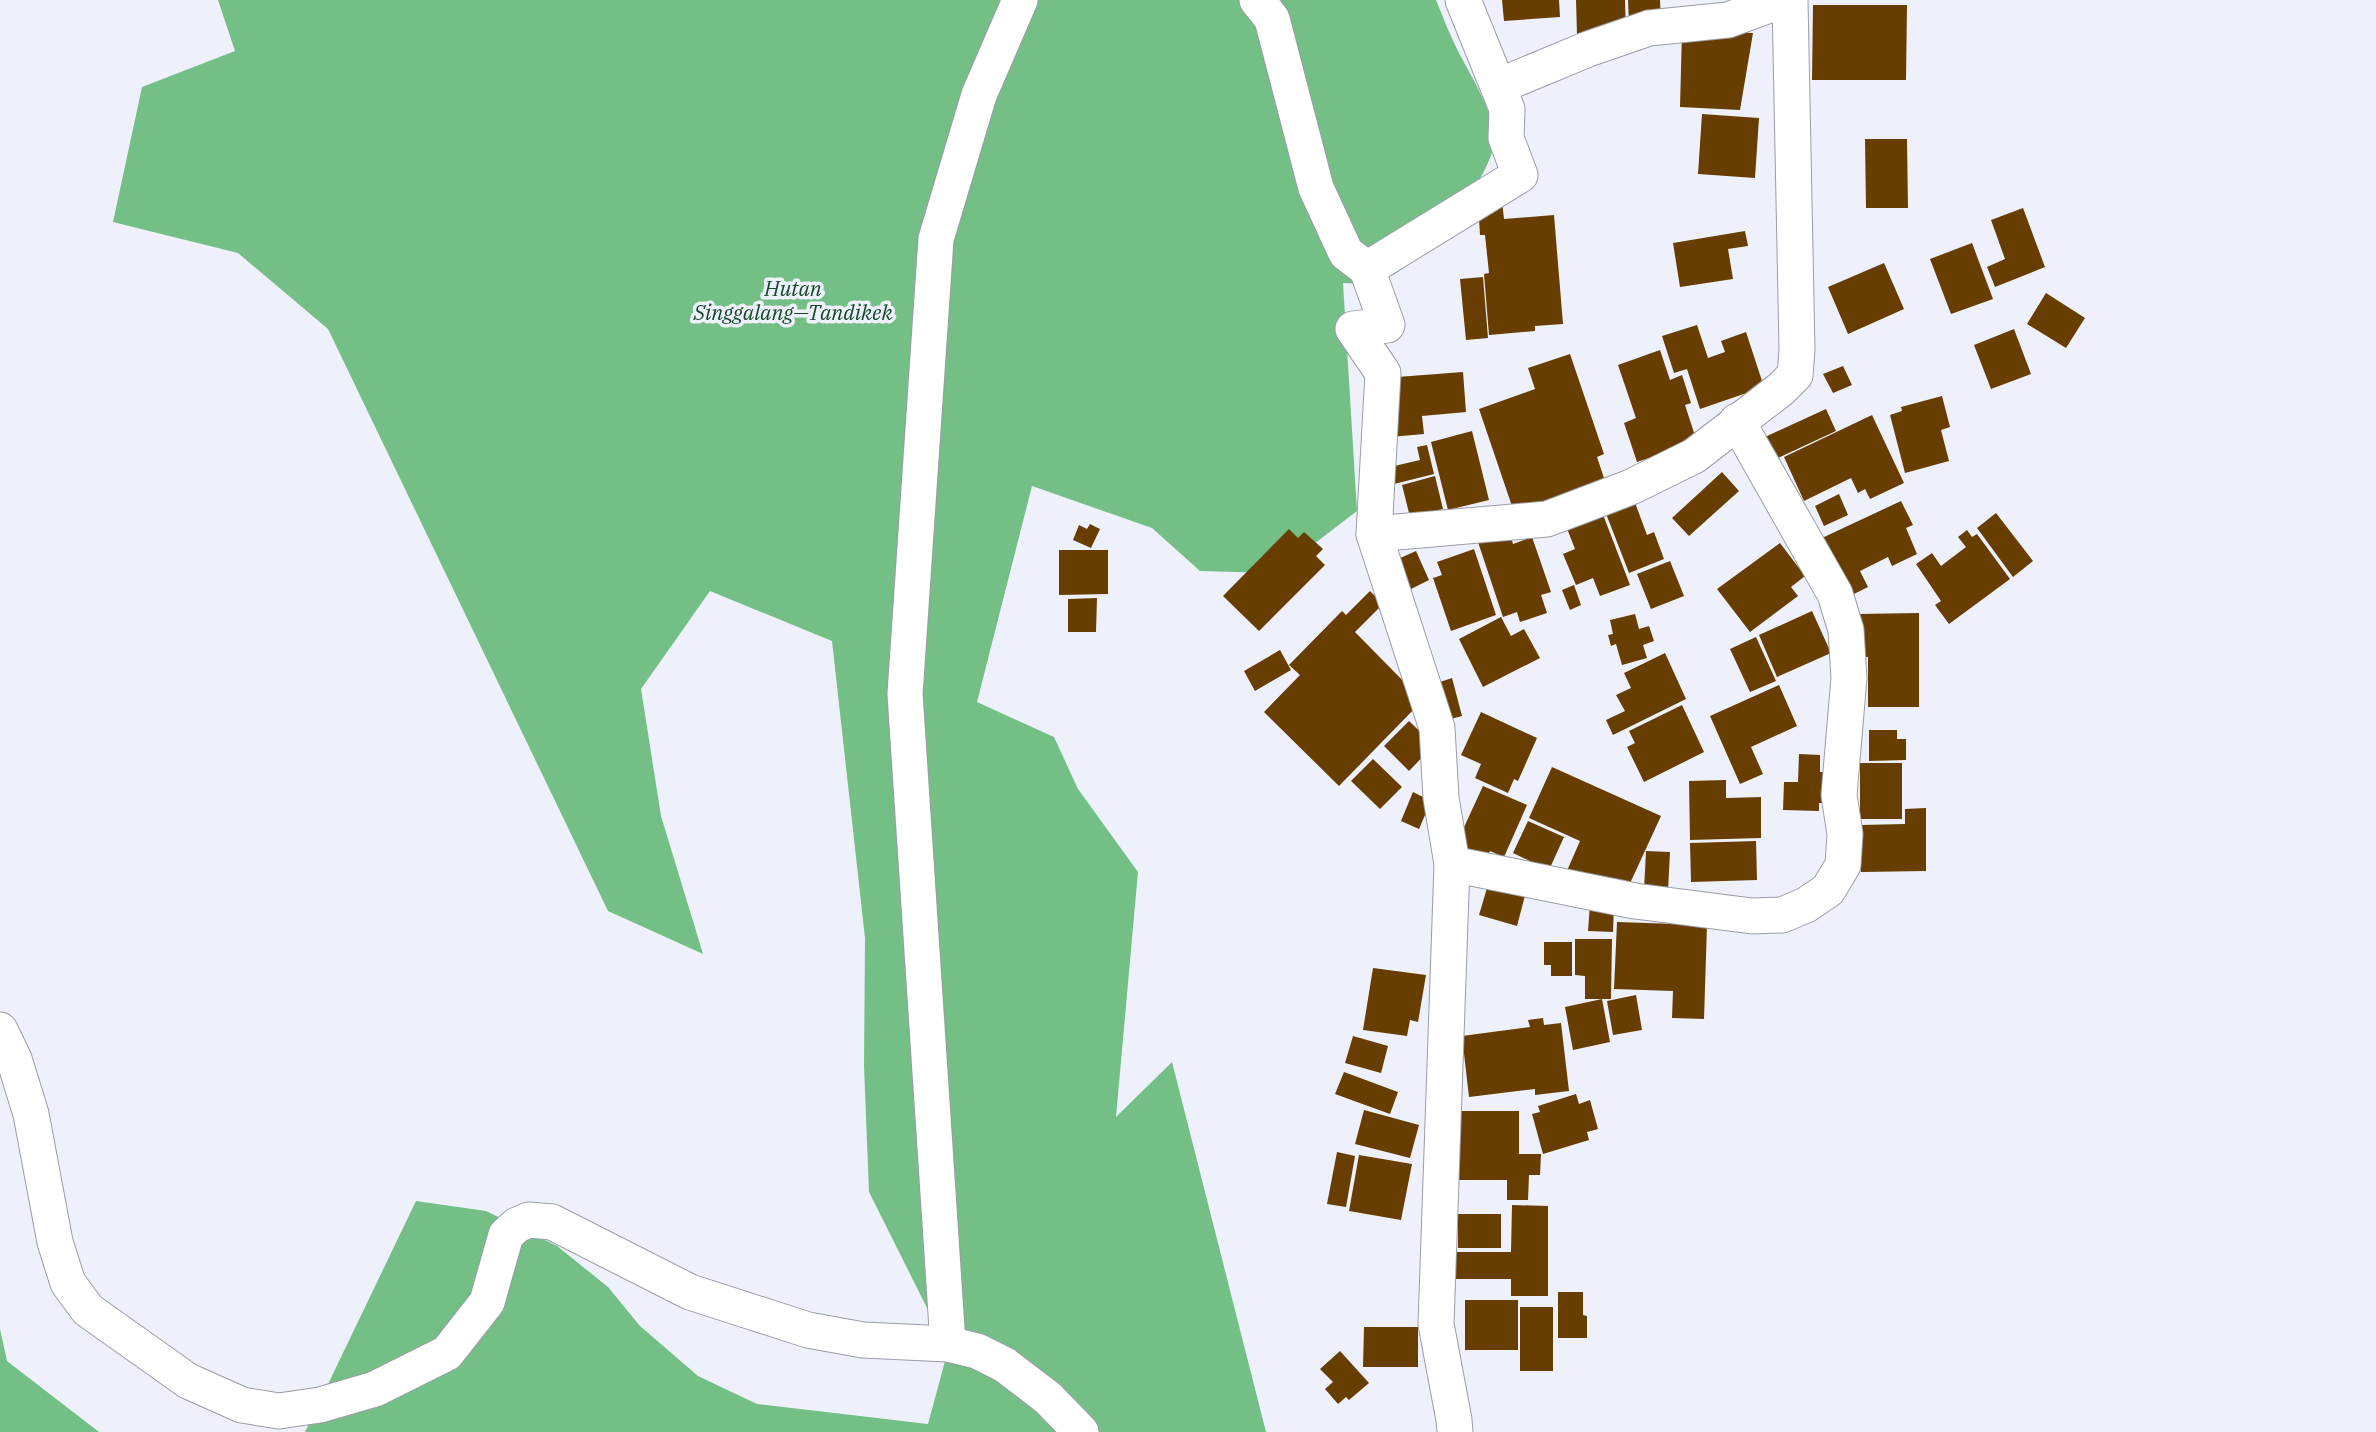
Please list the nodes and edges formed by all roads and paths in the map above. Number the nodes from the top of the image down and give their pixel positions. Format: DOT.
graph roads {
  1 [pos="1020,0"];
  2 [pos="1257,0"];
  3 [pos="1463,0"];
  4 [pos="1783,0"];
  5 [pos="1790,0"];
  6 [pos="1499,86"];
  7 [pos="1367,269"];
  8 [pos="1737,421"];
  9 [pos="1374,534"];
  10 [pos="1452,863"];
  11 [pos="0,1030"];
  12 [pos="948,1344"];
  13 [pos="1081,1432"];
  14 [pos="1455,1432"];
  1 -- 12 [label="street"];
  2 -- 7 [label="street"];
  3 -- 6 [label="street"];
  4 -- 6 [label="street"];
  5 -- 8 [label="street"];
  6 -- 7 [label="street"];
  7 -- 9 [label="street"];
  8 -- 9 [label="street"];
  8 -- 10 [label="street"];
  9 -- 10 [label="street"];
  10 -- 14 [label="street"];
  11 -- 12 [label="street"];
  12 -- 13 [label="street"];
}
